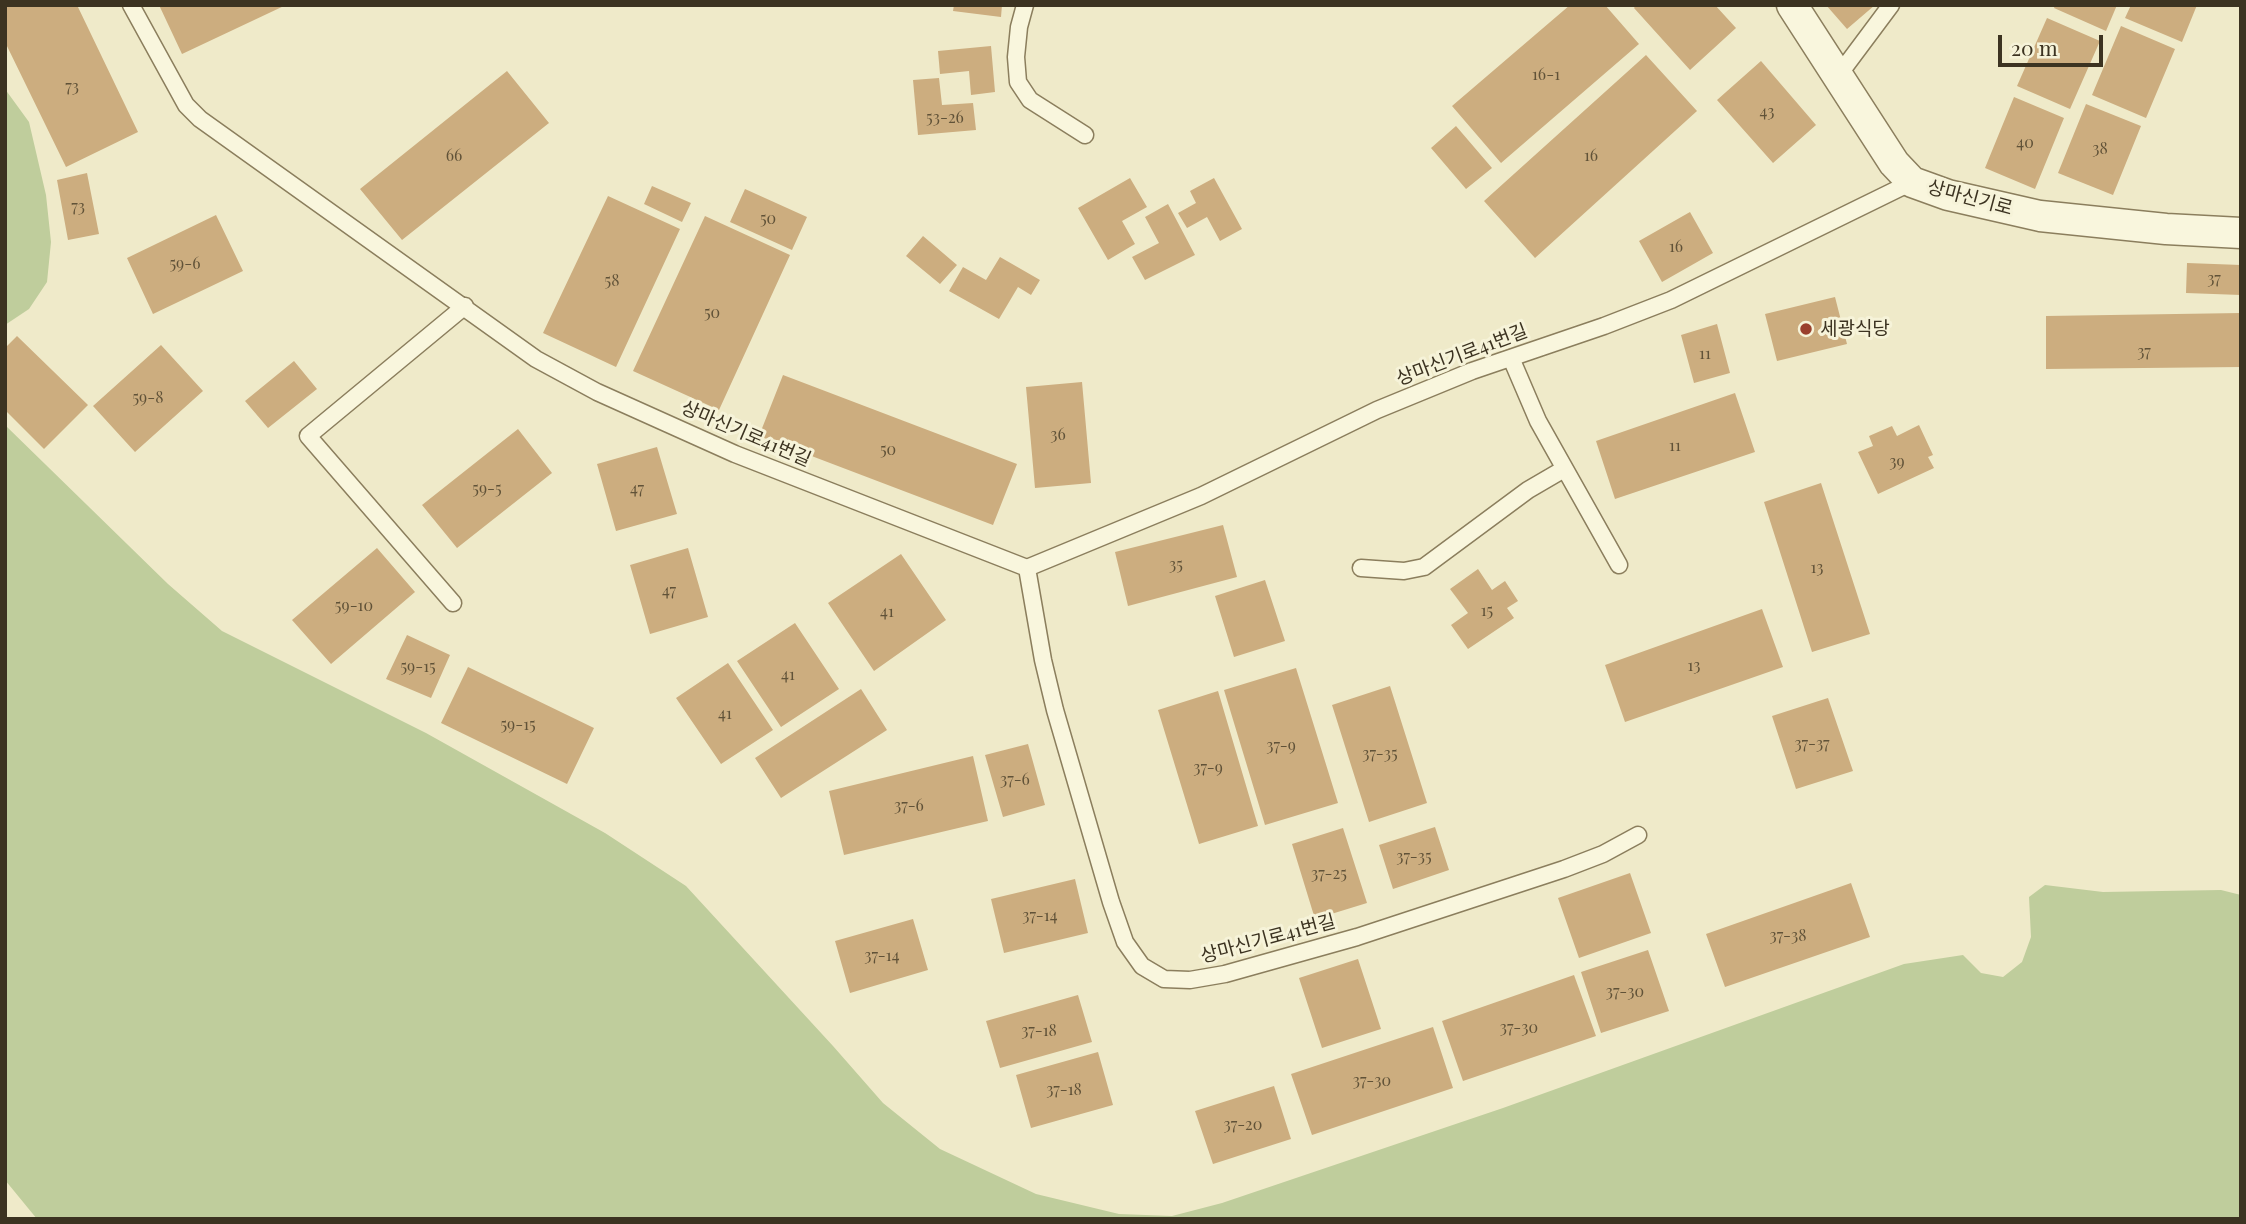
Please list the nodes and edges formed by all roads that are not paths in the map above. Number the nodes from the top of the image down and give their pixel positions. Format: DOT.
graph roads {
  1 [pos="131,5"];
  2 [pos="1025,5"];
  3 [pos="1792,5"];
  4 [pos="1891,5"];
  5 [pos="1838,76"];
  6 [pos="1085,135"];
  7 [pos="1912,182"];
  8 [pos="2241,233"];
  9 [pos="466,306"];
  10 [pos="1511,358"];
  11 [pos="1564,469"];
  12 [pos="1619,565"];
  13 [pos="1027,568"];
  14 [pos="1361,568"];
  15 [pos="453,603"];
  16 [pos="1638,835"];
  1 -- 9 [label="lane, 상마신기로41번길"];
  2 -- 6 [label="lane"];
  3 -- 5 [label="street, 상마신기로"];
  4 -- 5 [label="lane"];
  5 -- 7 [label="street, 상마신기로"];
  7 -- 8 [label="street, 상마신기로"];
  7 -- 10 [label="lane, 상마신기로41번길"];
  9 -- 13 [label="lane, 상마신기로41번길"];
  9 -- 15 [label="lane"];
  10 -- 11 [label="lane"];
  10 -- 13 [label="lane, 상마신기로41번길"];
  11 -- 12 [label="lane"];
  11 -- 14 [label="lane"];
  13 -- 16 [label="lane, 상마신기로41번길"];
}
